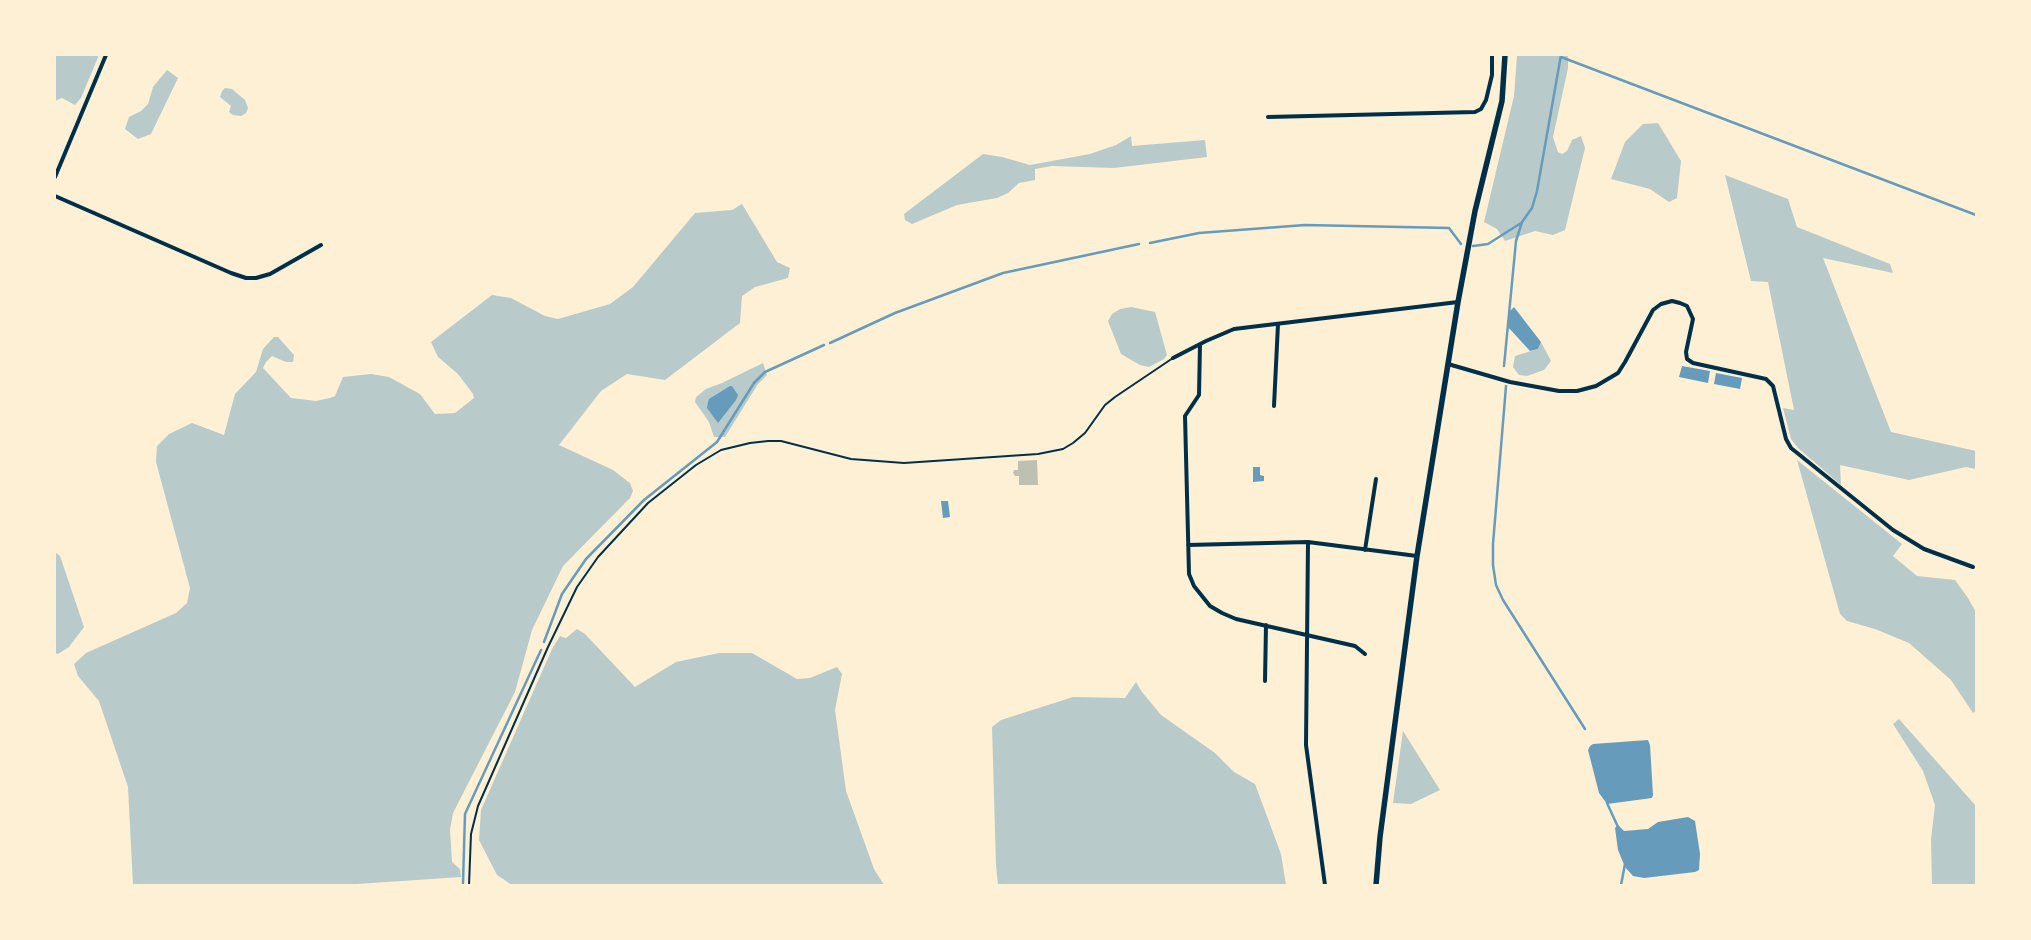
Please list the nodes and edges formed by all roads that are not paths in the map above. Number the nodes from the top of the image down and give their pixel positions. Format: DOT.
graph roads {
  1 [pos="106,55"];
  2 [pos="1492,55"];
  3 [pos="1506,55"];
  4 [pos="1268,117"];
  5 [pos="55,177"];
  6 [pos="55,196"];
  7 [pos="321,246"];
  8 [pos="1458,302"];
  9 [pos="1278,324"];
  10 [pos="1200,344"];
  11 [pos="1173,358"];
  12 [pos="1448,364"];
  13 [pos="1274,406"];
  14 [pos="1376,479"];
  15 [pos="1308,542"];
  16 [pos="1188,545"];
  17 [pos="1365,550"];
  18 [pos="1417,556"];
  19 [pos="1972,567"];
  20 [pos="1266,625"];
  21 [pos="1306,635"];
  22 [pos="1365,654"];
  23 [pos="1265,681"];
  24 [pos="469,885"];
  25 [pos="1326,885"];
  26 [pos="1376,885"];
  1 -- 5 [label="street"];
  2 -- 4 [label="street"];
  3 -- 8 [label="main road"];
  6 -- 7 [label="street"];
  8 -- 9 [label="street"];
  8 -- 12 [label="main road"];
  9 -- 10 [label="street"];
  9 -- 13 [label="street"];
  10 -- 11 [label="street"];
  10 -- 16 [label="street"];
  11 -- 24 [label="lane"];
  12 -- 18 [label="main road"];
  12 -- 19 [label="street"];
  14 -- 17 [label="street"];
  15 -- 16 [label="street"];
  15 -- 17 [label="street"];
  15 -- 21 [label="street"];
  16 -- 20 [label="street"];
  17 -- 18 [label="street"];
  18 -- 26 [label="main road"];
  20 -- 21 [label="street"];
  20 -- 23 [label="street"];
  21 -- 22 [label="street"];
  21 -- 25 [label="street"];
}
